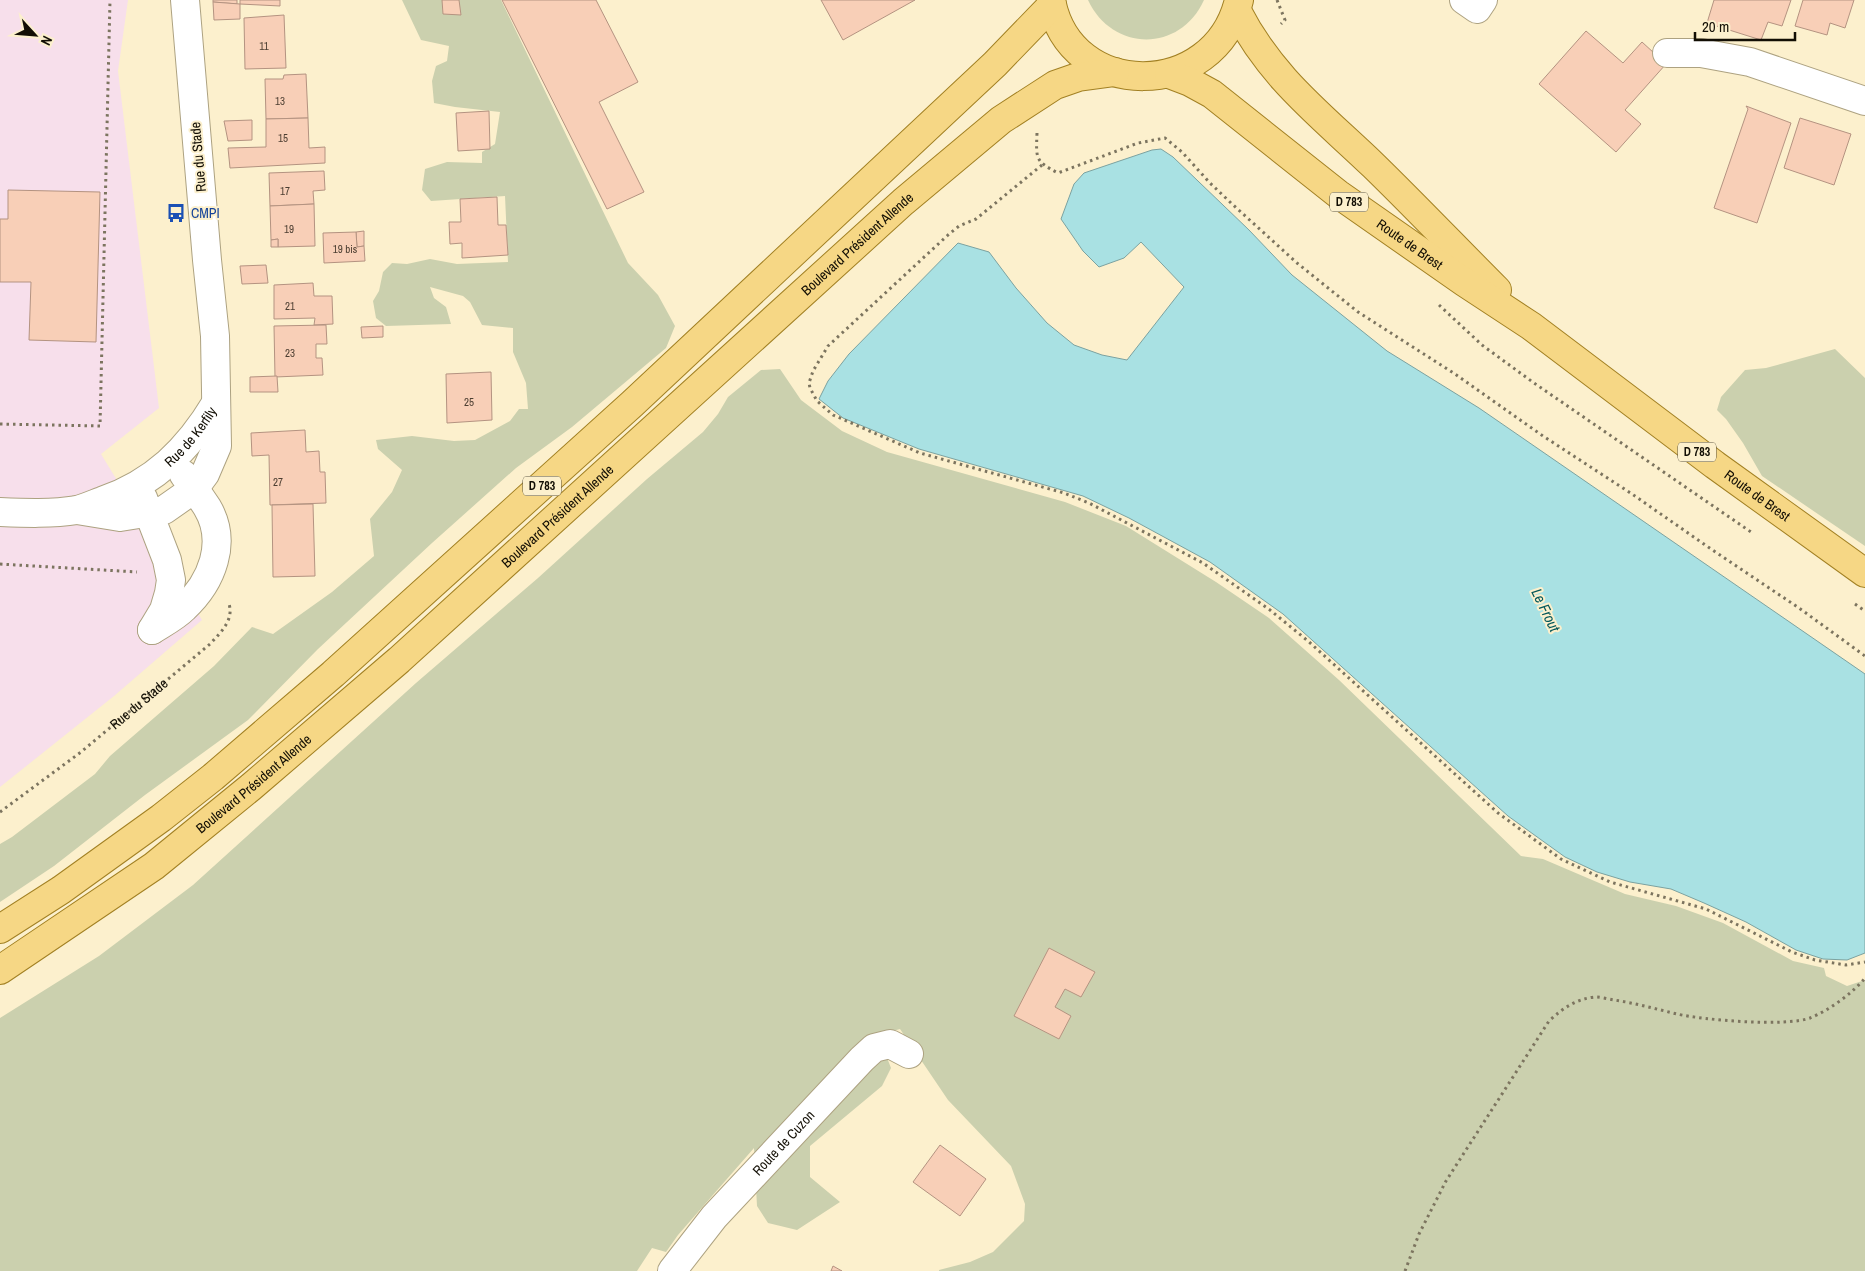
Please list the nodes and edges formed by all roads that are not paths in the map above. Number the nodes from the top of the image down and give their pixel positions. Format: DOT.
graph roads {
  1 [pos="185,0"];
  2 [pos="1464,0"];
  3 [pos="1483,0"];
  4 [pos="1051,3"];
  5 [pos="1238,5"];
  6 [pos="1667,53"];
  7 [pos="1114,72"];
  8 [pos="1169,74"];
  9 [pos="1865,101"];
  10 [pos="1532,326"];
  11 [pos="216,403"];
  12 [pos="173,459"];
  13 [pos="139,485"];
  14 [pos="194,489"];
  15 [pos="78,510"];
  16 [pos="0,512"];
  17 [pos="149,514"];
  18 [pos="1865,573"];
  19 [pos="0,929"];
  20 [pos="0,970"];
  21 [pos="908,1054"];
  22 [pos="672,1271"];
  1 -- 11 [label="street, Rue du Stade"];
  2 -- 3 [label="street"];
  4 -- 7 [label="main road"];
  4 -- 19 [label="main road, D 783"];
  5 -- 8 [label="main road"];
  5 -- 10 [label="main road, Route de Brest / D 783"];
  6 -- 9 [label="street"];
  7 -- 8 [label="main road"];
  7 -- 20 [label="main road, Boulevard Président Allende / D 783"];
  8 -- 10 [label="main road, Route de Brest / D 783"];
  10 -- 18 [label="main road, Route de Brest / D 783"];
  11 -- 12 [label="street, Rue de Kerfily"];
  11 -- 14 [label="street, Rue de Kerfily"];
  12 -- 13 [label="street, Rue de Kerfily"];
  12 -- 14 [label="street"];
  13 -- 15 [label="street, Rue de Kerfily"];
  13 -- 17 [label="street"];
  14 -- 17 [label="street, Rue de Kerfily"];
  14 -- 17 [label="street"];
  15 -- 16 [label="street, Rue de Kerfily"];
  15 -- 17 [label="street, Rue de Kerfily"];
  21 -- 22 [label="street, Route de Cuzon"];
}
